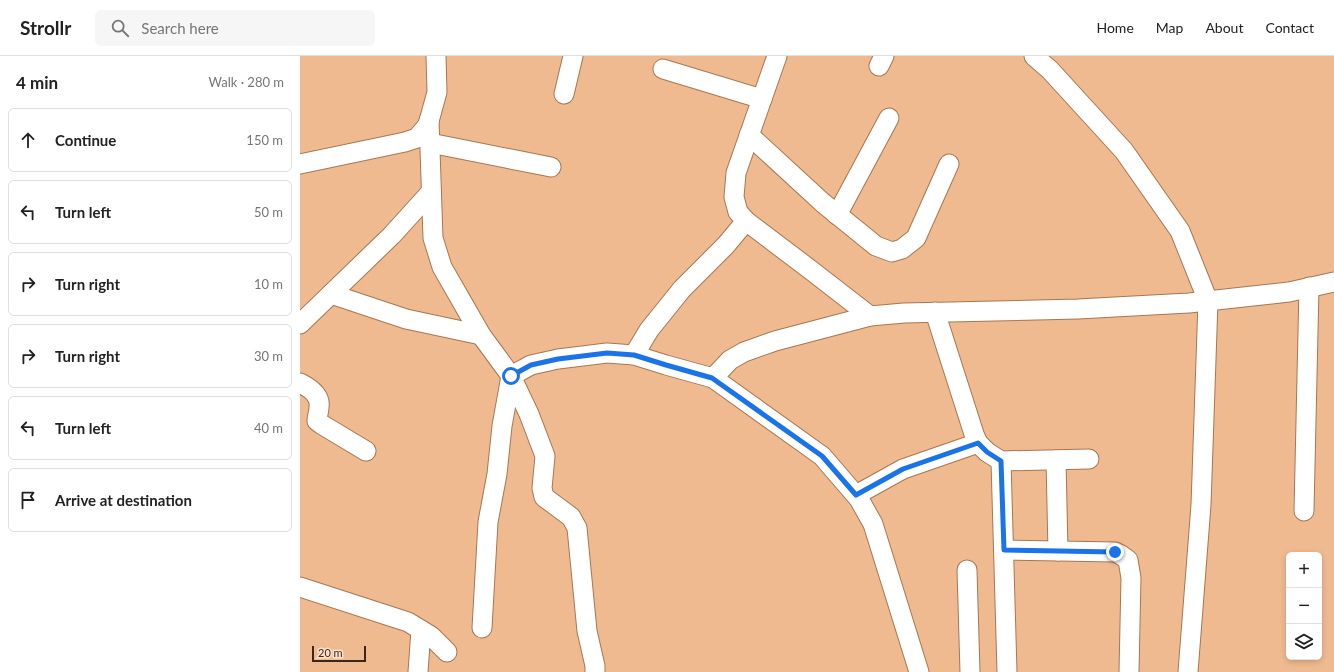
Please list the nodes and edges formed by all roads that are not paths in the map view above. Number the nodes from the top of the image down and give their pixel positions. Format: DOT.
graph roads {
  1 [pos="436,56"];
  2 [pos="573,56"];
  3 [pos="777,56"];
  4 [pos="1041,59"];
  5 [pos="663,69"];
  6 [pos="564,94"];
  7 [pos="762,99"];
  8 [pos="889,118"];
  9 [pos="429,120"];
  10 [pos="750,135"];
  11 [pos="430,142"];
  12 [pos="300,164"];
  13 [pos="949,164"];
  14 [pos="551,167"];
  15 [pos="430,192"];
  16 [pos="837,215"];
  17 [pos="746,221"];
  18 [pos="1334,282"];
  19 [pos="1309,287"];
  20 [pos="331,294"];
  21 [pos="1208,301"];
  22 [pos="935,312"];
  23 [pos="870,316"];
  24 [pos="300,324"];
  25 [pos="481,335"];
  26 [pos="634,355"];
  27 [pos="511,376"];
  28 [pos="712,378"];
  29 [pos="300,383"];
  30 [pos="978,443"];
  31 [pos="366,451"];
  32 [pos="1089,459"];
  33 [pos="1056,460"];
  34 [pos="1001,461"];
  35 [pos="856,495"];
  36 [pos="1304,511"];
  37 [pos="1004,550"];
  38 [pos="1058,551"];
  39 [pos="967,570"];
  40 [pos="300,587"];
  41 [pos="482,628"];
  42 [pos="421,630"];
  43 [pos="447,652"];
  44 [pos="418,672"];
  45 [pos="595,672"];
  46 [pos="919,672"];
  47 [pos="970,672"];
  48 [pos="1007,672"];
  49 [pos="1129,672"];
  50 [pos="1188,672"];
  1 -- 9 [label="street"];
  2 -- 6 [label="street"];
  3 -- 7 [label="street"];
  4 -- 21 [label="street"];
  5 -- 7 [label="street"];
  7 -- 10 [label="street"];
  8 -- 16 [label="street"];
  9 -- 11 [label="street"];
  9 -- 12 [label="street"];
  10 -- 16 [label="street"];
  10 -- 17 [label="street"];
  11 -- 14 [label="street"];
  11 -- 15 [label="street"];
  13 -- 16 [label="street"];
  15 -- 20 [label="street"];
  15 -- 25 [label="street"];
  17 -- 23 [label="street"];
  17 -- 26 [label="street"];
  18 -- 19 [label="street"];
  19 -- 21 [label="street"];
  19 -- 36 [label="street"];
  20 -- 24 [label="street"];
  20 -- 25 [label="street"];
  21 -- 22 [label="street"];
  21 -- 50 [label="street"];
  22 -- 23 [label="street"];
  22 -- 30 [label="street"];
  23 -- 28 [label="street"];
  25 -- 27 [label="street"];
  26 -- 27 [label="street"];
  26 -- 28 [label="street"];
  27 -- 41 [label="street"];
  27 -- 45 [label="street"];
  28 -- 35 [label="street"];
  29 -- 31 [label="street"];
  30 -- 34 [label="street"];
  30 -- 35 [label="street"];
  32 -- 33 [label="street"];
  33 -- 34 [label="street"];
  33 -- 38 [label="street"];
  34 -- 37 [label="street"];
  35 -- 46 [label="street"];
  37 -- 38 [label="street"];
  37 -- 48 [label="street"];
  38 -- 49 [label="street"];
  39 -- 47 [label="street"];
  40 -- 42 [label="street"];
  42 -- 43 [label="street"];
  42 -- 44 [label="street"];
}
